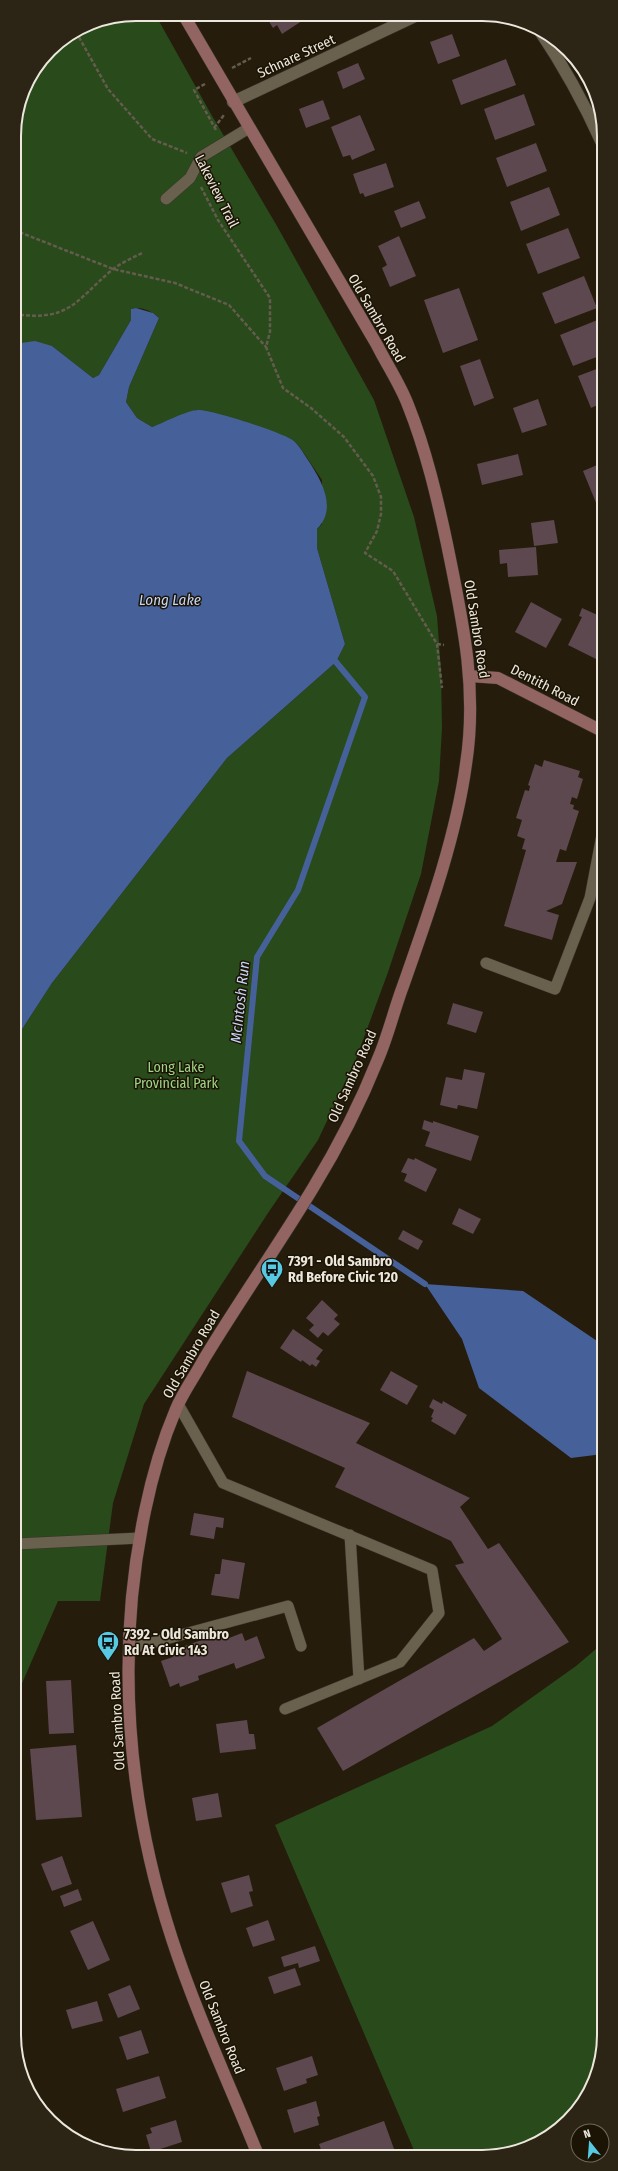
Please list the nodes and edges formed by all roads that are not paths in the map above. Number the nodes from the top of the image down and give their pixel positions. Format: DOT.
graph roads {
  1 [pos="187,21"];
  2 [pos="404,21"];
  3 [pos="548,42"];
  4 [pos="233,102"];
  5 [pos="249,128"];
  6 [pos="597,131"];
  7 [pos="166,199"];
  8 [pos="470,676"];
  9 [pos="597,728"];
  10 [pos="597,861"];
  11 [pos="486,963"];
  12 [pos="178,1404"];
  13 [pos="350,1535"];
  14 [pos="140,1538"];
  15 [pos="21,1544"];
  16 [pos="301,1646"];
  17 [pos="129,1649"];
  18 [pos="359,1679"];
  19 [pos="285,1709"];
  20 [pos="256,2150"];
  1 -- 4 [label="main road, Old Sambro Road"];
  2 -- 4 [label="street, Schnare Street"];
  3 -- 6 [label="street"];
  4 -- 5 [label="main road, Old Sambro Road"];
  5 -- 7 [label="lane"];
  5 -- 8 [label="main road, Old Sambro Road"];
  8 -- 9 [label="main road, Dentith Road"];
  8 -- 12 [label="main road, Old Sambro Road"];
  10 -- 11 [label="lane"];
  12 -- 13 [label="lane"];
  12 -- 14 [label="main road, Old Sambro Road"];
  13 -- 18 [label="lane"];
  13 -- 18 [label="lane"];
  14 -- 15 [label="lane"];
  14 -- 17 [label="main road, Old Sambro Road"];
  16 -- 17 [label="lane"];
  17 -- 20 [label="main road, Old Sambro Road"];
  18 -- 19 [label="lane"];
}
